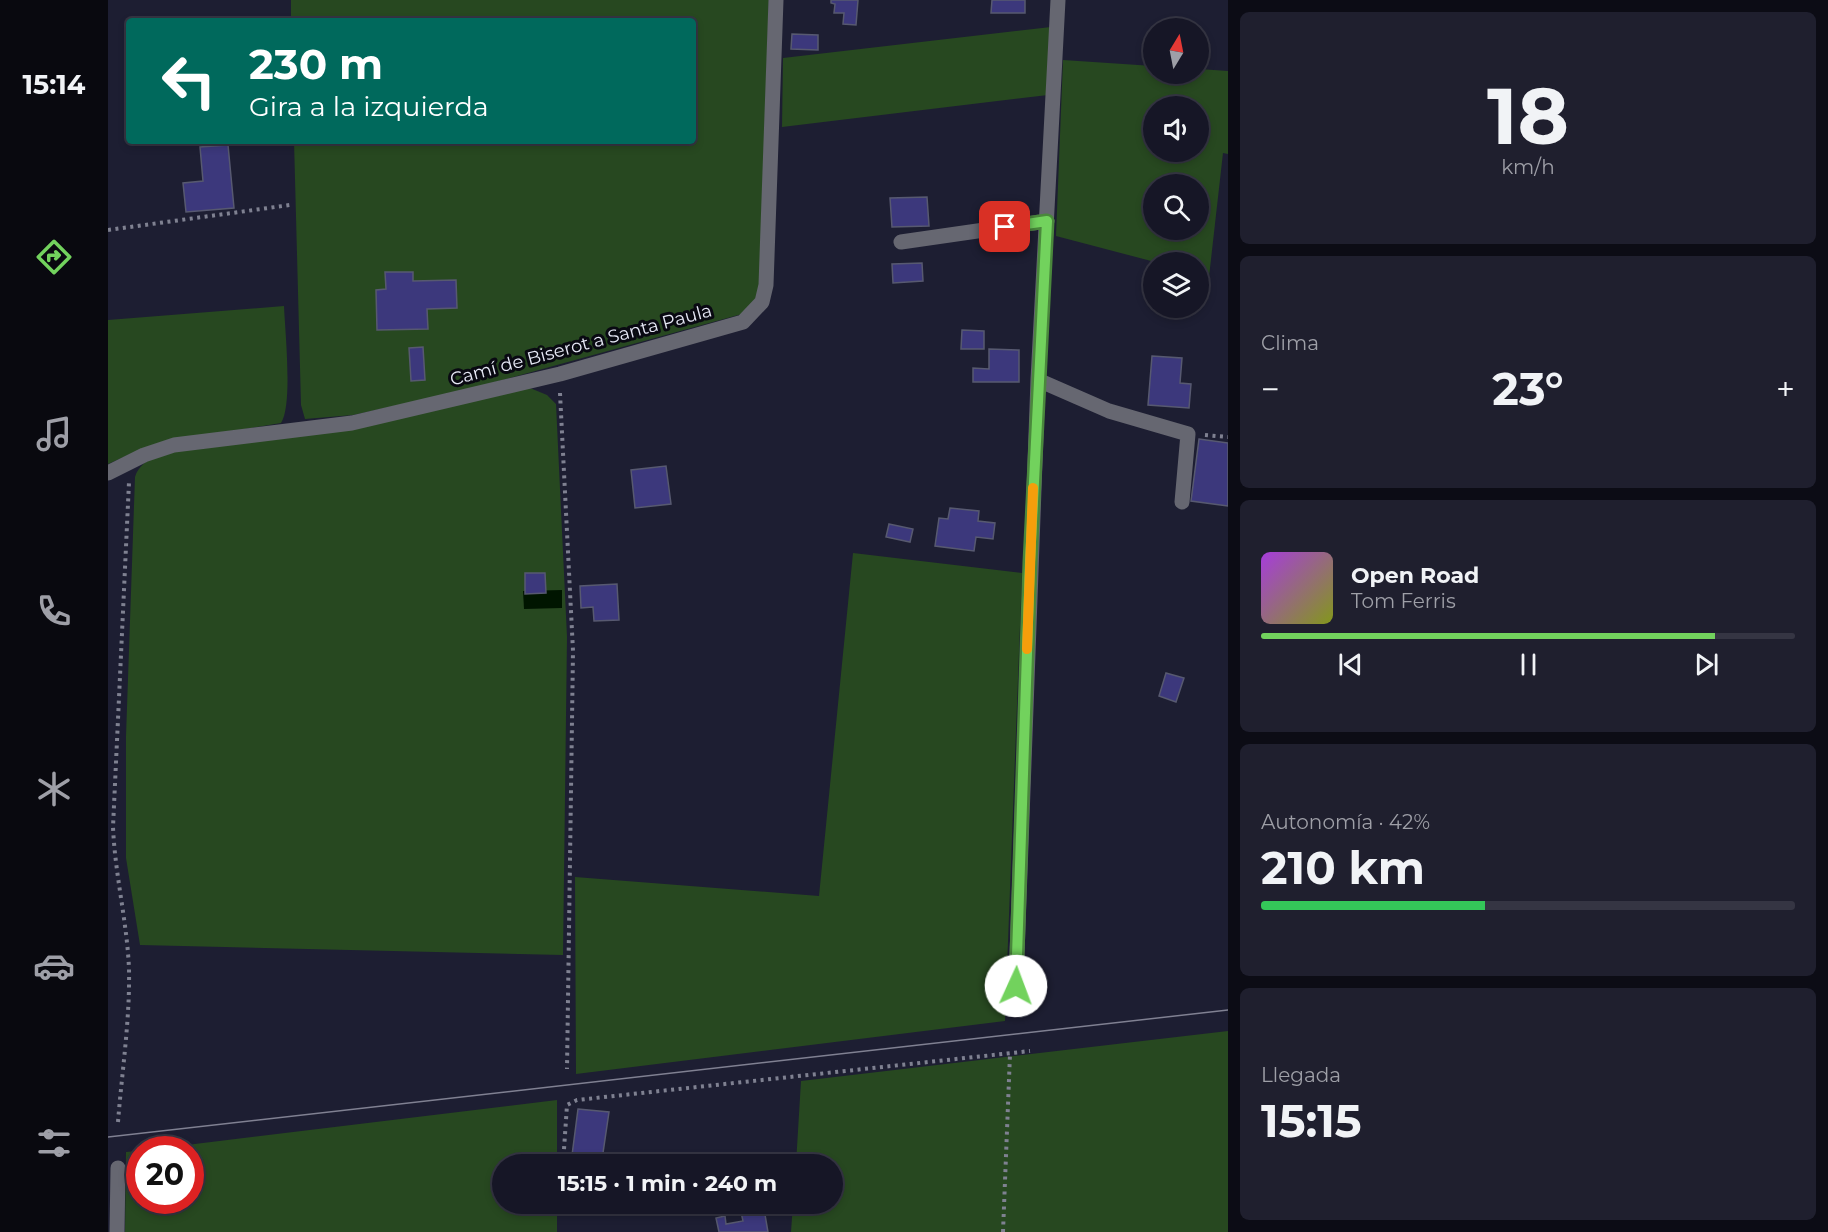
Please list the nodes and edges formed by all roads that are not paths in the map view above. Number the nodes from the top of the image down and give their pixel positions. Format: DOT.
graph roads {
  1 [pos="776,0"];
  2 [pos="1059,0"];
  3 [pos="1047,221"];
  4 [pos="901,242"];
  5 [pos="1038,380"];
  6 [pos="108,472"];
  7 [pos="1182,502"];
  8 [pos="1016,1009"];
  9 [pos="118,1168"];
  10 [pos="117,1232"];
  1 -- 6 [label="street, Camí de Biserot a Santa Paula"];
  2 -- 3 [label="street"];
  3 -- 4 [label="street"];
  3 -- 5 [label="street"];
  5 -- 7 [label="street"];
  5 -- 8 [label="street"];
  9 -- 10 [label="street"];
}
